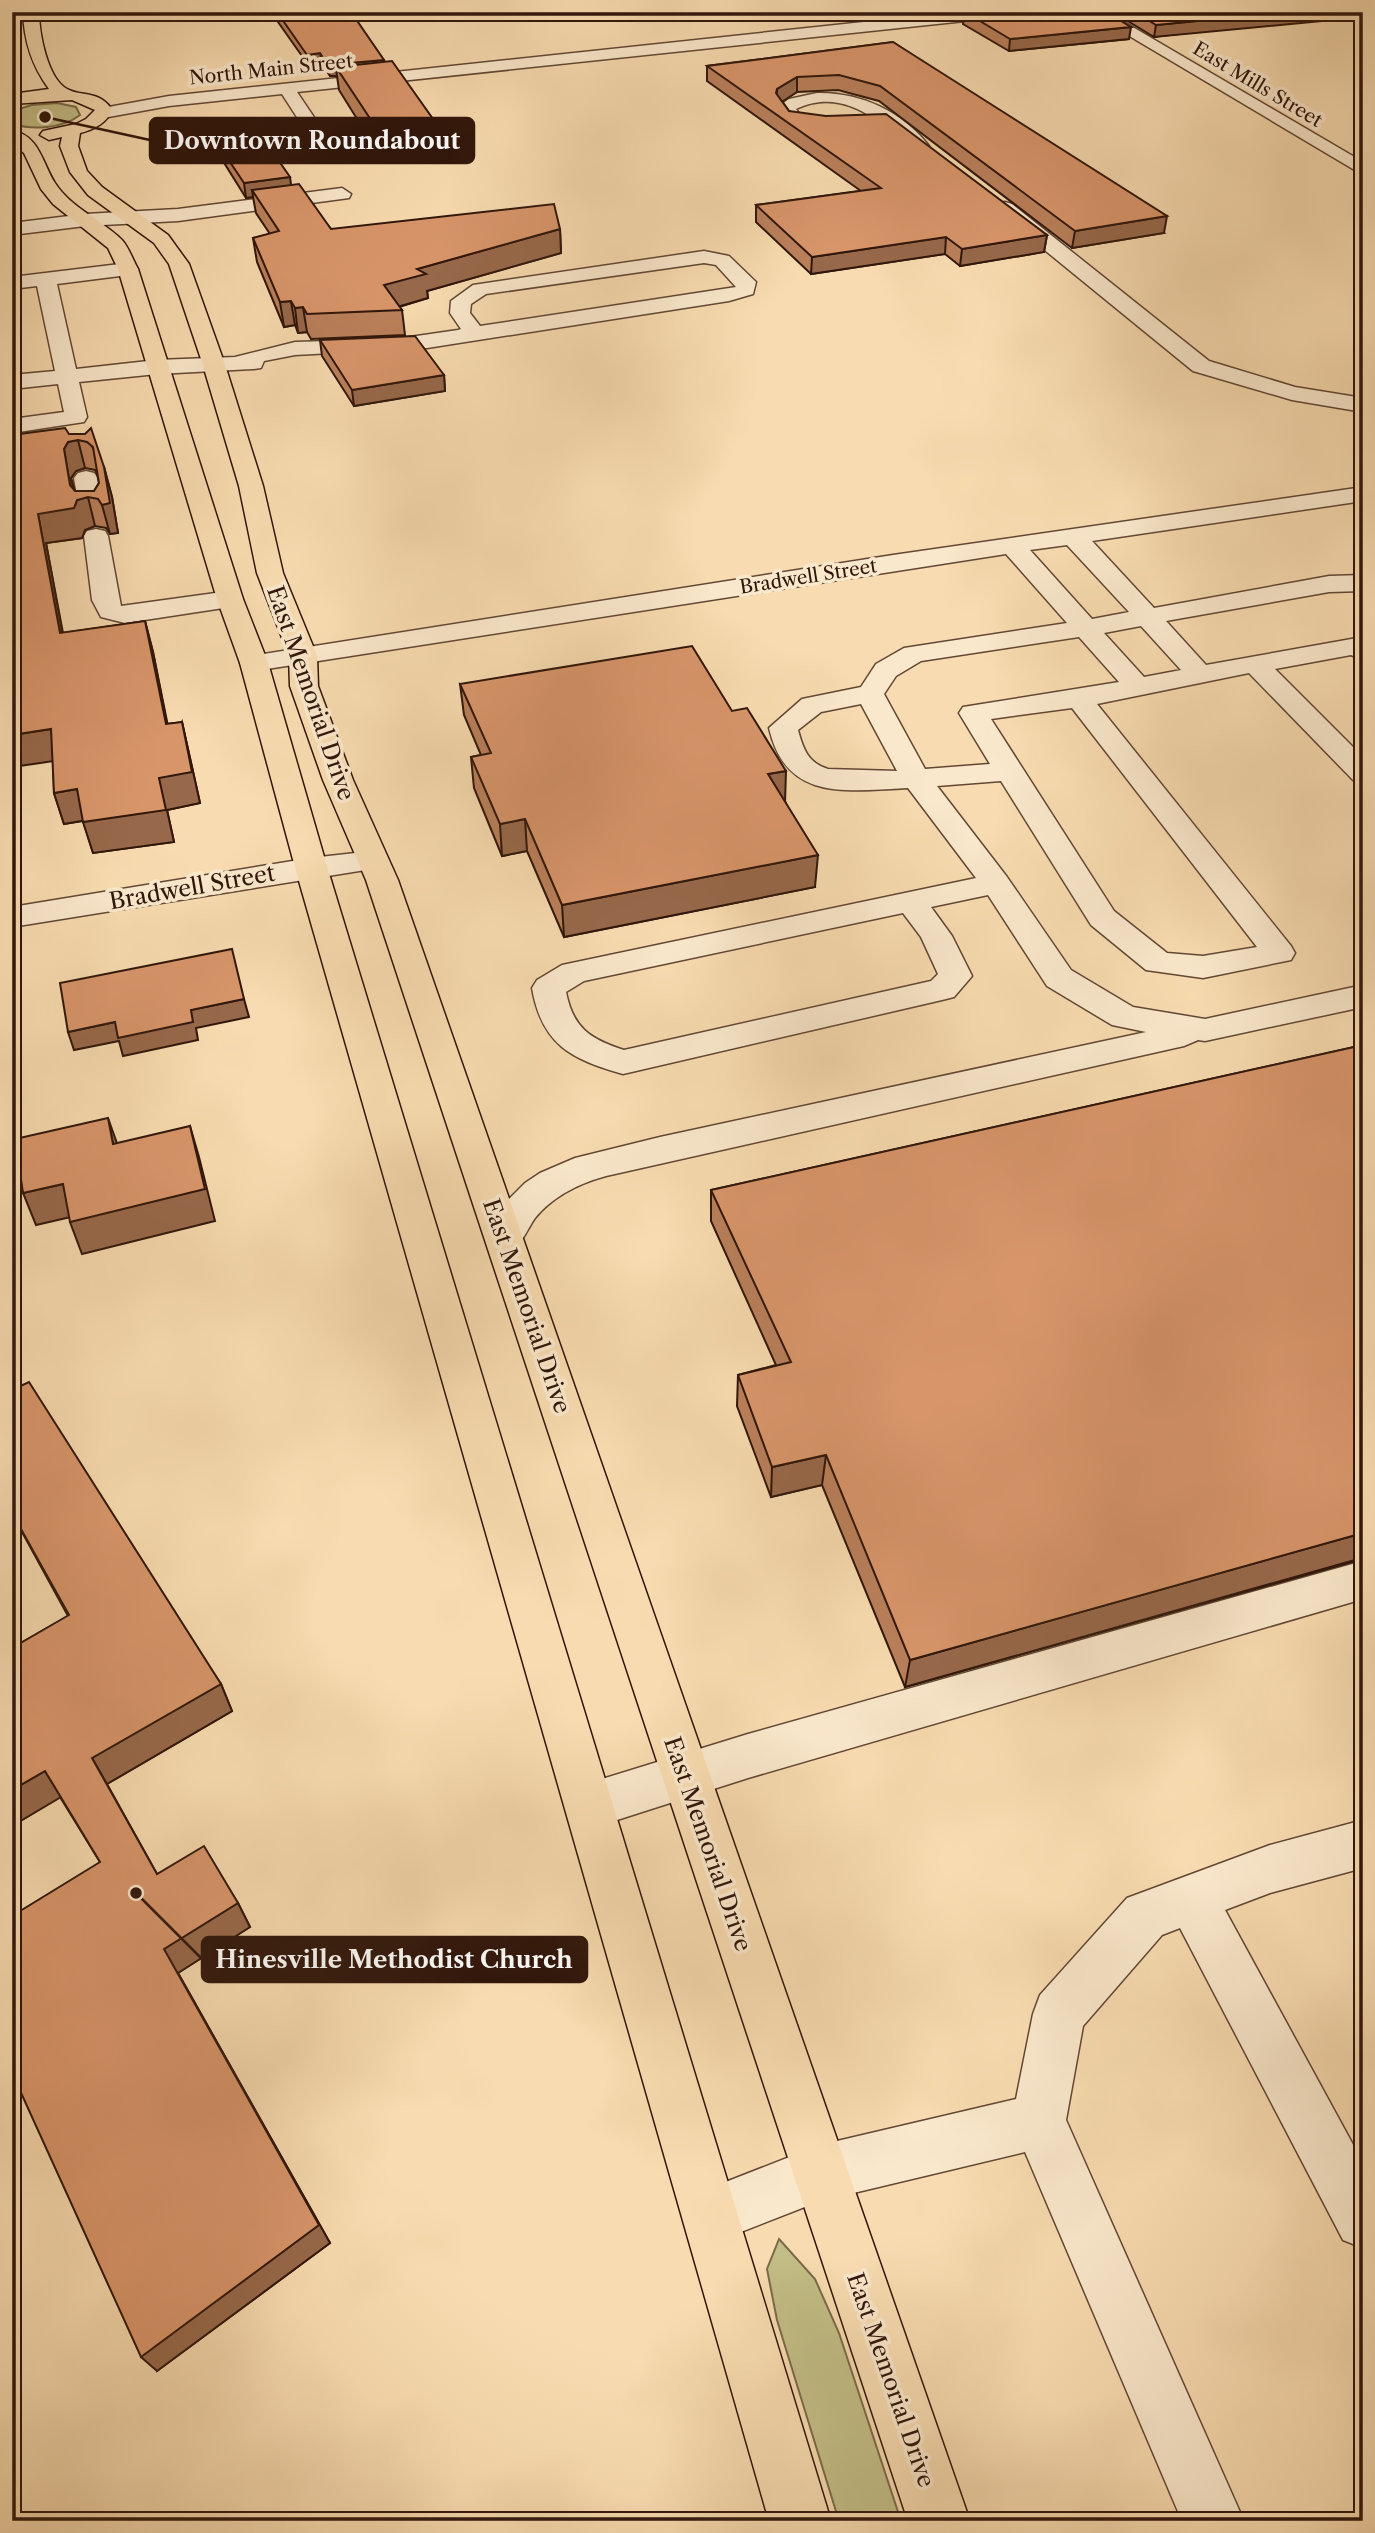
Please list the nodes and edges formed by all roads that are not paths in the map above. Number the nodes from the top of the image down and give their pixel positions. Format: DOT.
graph roads {
  1 [pos="31,12"];
  2 [pos="1003,12"];
  3 [pos="1096,12"];
  4 [pos="286,88"];
  5 [pos="84,111"];
  6 [pos="890,122"];
  7 [pos="866,123"];
  8 [pos="13,124"];
  9 [pos="843,125"];
  10 [pos="319,138"];
  11 [pos="940,161"];
  12 [pos="1363,170"];
  13 [pos="342,194"];
  14 [pos="992,199"];
  15 [pos="130,218"];
  16 [pos="85,220"];
  17 [pos="12,229"];
  18 [pos="128,269"];
  19 [pos="46,279"];
  20 [pos="12,283"];
  21 [pos="474,333"];
  22 [pos="228,363"];
  23 [pos="157,367"];
  24 [pos="68,375"];
  25 [pos="12,382"];
  26 [pos="1363,405"];
  27 [pos="76,417"];
  28 [pos="12,426"];
  29 [pos="81,442"];
  30 [pos="86,478"];
  31 [pos="1363,494"];
  32 [pos="1073,536"];
  33 [pos="1012,545"];
  34 [pos="1363,583"];
  35 [pos="230,599"];
  36 [pos="1148,617"];
  37 [pos="1087,628"];
  38 [pos="1363,652"];
  39 [pos="303,656"];
  40 [pos="254,663"];
  41 [pos="1255,664"];
  42 [pos="1200,674"];
  43 [pos="1137,686"];
  44 [pos="870,694"];
  45 [pos="1079,699"];
  46 [pos="1010,771"];
  47 [pos="1363,774"];
  48 [pos="915,778"];
  49 [pos="373,860"];
  50 [pos="311,867"];
  51 [pos="996,884"];
  52 [pos="911,901"];
  53 [pos="12,918"];
  54 [pos="1363,996"];
  55 [pos="1205,1030"];
  56 [pos="503,1236"];
  57 [pos="1363,1580"];
  58 [pos="685,1775"];
  59 [pos="589,1806"];
  60 [pos="1363,1844"];
  61 [pos="1192,1899"];
  62 [pos="1040,2121"];
  63 [pos="820,2173"];
  64 [pos="710,2216"];
  65 [pos="1363,2220"];
  66 [pos="800,2521"];
  67 [pos="939,2521"];
  68 [pos="1213,2521"];
  1 -- 5 [label="main road"];
  2 -- 4 [label="street, North Main Street"];
  3 -- 12 [label="street, East Mills Street"];
  4 -- 5 [label="street, North Main Street"];
  4 -- 10 [label="street"];
  5 -- 8 [label="main road"];
  5 -- 8 [label="main road"];
  5 -- 15 [label="main road, East Memorial Drive"];
  6 -- 7 [label="street"];
  6 -- 9 [label="street"];
  6 -- 11 [label="street"];
  8 -- 16 [label="main road, East Memorial Drive"];
  13 -- 15 [label="street"];
  14 -- 26 [label="street"];
  15 -- 16 [label="street"];
  15 -- 22 [label="main road, East Memorial Drive"];
  16 -- 17 [label="street"];
  16 -- 18 [label="main road, East Memorial Drive"];
  18 -- 19 [label="street"];
  18 -- 23 [label="main road, East Memorial Drive"];
  19 -- 20 [label="street"];
  19 -- 24 [label="street"];
  21 -- 21 [label="street"];
  21 -- 22 [label="street"];
  22 -- 23 [label="street"];
  22 -- 39 [label="main road, East Memorial Drive"];
  23 -- 24 [label="street"];
  23 -- 35 [label="main road, East Memorial Drive"];
  24 -- 25 [label="street"];
  24 -- 27 [label="street"];
  27 -- 28 [label="street"];
  27 -- 29 [label="street"];
  30 -- 35 [label="street"];
  31 -- 32 [label="street, Bradwell Street"];
  32 -- 33 [label="street, Bradwell Street"];
  32 -- 36 [label="street"];
  33 -- 37 [label="street"];
  33 -- 39 [label="street, Bradwell Street"];
  34 -- 36 [label="street"];
  35 -- 40 [label="main road, East Memorial Drive"];
  36 -- 37 [label="street"];
  36 -- 42 [label="street"];
  37 -- 43 [label="street"];
  37 -- 44 [label="street"];
  38 -- 41 [label="street"];
  39 -- 40 [label="street, Bradwell Street"];
  39 -- 49 [label="main road, East Memorial Drive"];
  40 -- 50 [label="main road, East Memorial Drive"];
  41 -- 42 [label="street"];
  41 -- 47 [label="street"];
  42 -- 43 [label="street"];
  43 -- 45 [label="street"];
  44 -- 48 [label="street"];
  44 -- 48 [label="street"];
  45 -- 46 [label="street"];
  45 -- 46 [label="street"];
  46 -- 48 [label="street"];
  48 -- 51 [label="street"];
  49 -- 50 [label="street, Bradwell Street"];
  49 -- 56 [label="main road, East Memorial Drive"];
  50 -- 53 [label="street, Bradwell Street"];
  50 -- 59 [label="main road, East Memorial Drive"];
  51 -- 52 [label="street"];
  51 -- 55 [label="street"];
  52 -- 52 [label="street"];
  54 -- 55 [label="street"];
  55 -- 56 [label="street"];
  56 -- 58 [label="main road, East Memorial Drive"];
  57 -- 58 [label="street"];
  58 -- 59 [label="street"];
  58 -- 63 [label="main road, East Memorial Drive"];
  59 -- 64 [label="main road, East Memorial Drive"];
  60 -- 61 [label="street"];
  61 -- 62 [label="street"];
  61 -- 65 [label="street"];
  62 -- 63 [label="street"];
  62 -- 68 [label="street"];
  63 -- 64 [label="street"];
  63 -- 67 [label="main road, East Memorial Drive"];
  64 -- 66 [label="main road, East Memorial Drive"];
}
